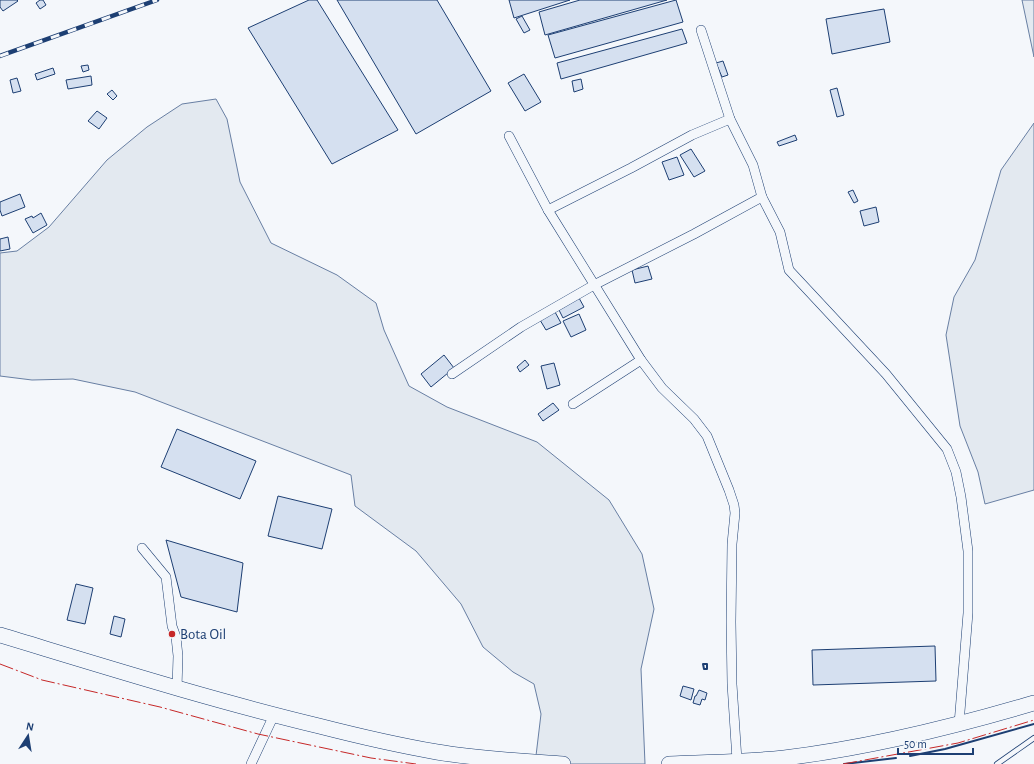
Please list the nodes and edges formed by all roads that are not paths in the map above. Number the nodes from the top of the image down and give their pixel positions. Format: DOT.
graph roads {
  1 [pos="702,30"];
  2 [pos="730,119"];
  3 [pos="509,136"];
  4 [pos="762,197"];
  5 [pos="548,210"];
  6 [pos="594,285"];
  7 [pos="641,360"];
  8 [pos="452,374"];
  9 [pos="573,404"];
  10 [pos="142,548"];
  11 [pos="0,634"];
  12 [pos="177,688"];
  13 [pos="1034,703"];
  14 [pos="274,715"];
  15 [pos="960,724"];
  16 [pos="1034,738"];
  17 [pos="737,760"];
  18 [pos="251,764"];
  19 [pos="563,764"];
  20 [pos="669,764"];
  21 [pos="997,764"];
  1 -- 2 [label="street"];
  2 -- 4 [label="street"];
  2 -- 5 [label="street"];
  3 -- 5 [label="street"];
  4 -- 6 [label="street"];
  4 -- 15 [label="street"];
  5 -- 6 [label="street"];
  6 -- 7 [label="street"];
  6 -- 8 [label="street"];
  7 -- 9 [label="street"];
  7 -- 17 [label="street"];
  10 -- 12 [label="street"];
  11 -- 12 [label="highway"];
  12 -- 14 [label="highway"];
  13 -- 15 [label="highway"];
  14 -- 18 [label="street"];
  14 -- 19 [label="highway"];
  15 -- 17 [label="highway"];
  16 -- 21 [label="lane"];
  17 -- 20 [label="highway"];
}
